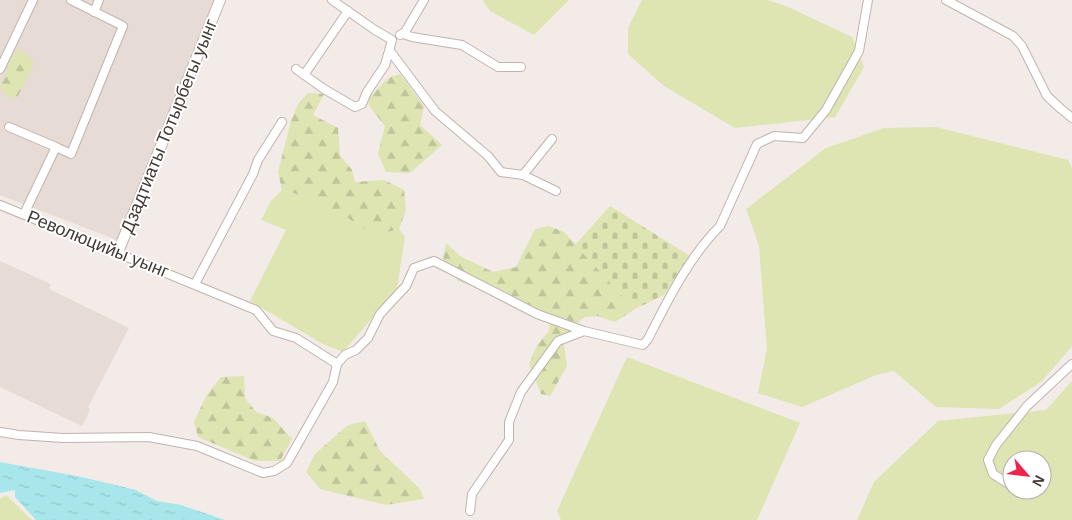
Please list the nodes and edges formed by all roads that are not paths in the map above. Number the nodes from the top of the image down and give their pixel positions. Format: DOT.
graph roads {
  1 [pos="33,0"];
  2 [pos="71,0"];
  3 [pos="99,0"];
  4 [pos="220,0"];
  5 [pos="332,0"];
  6 [pos="424,0"];
  7 [pos="868,0"];
  8 [pos="946,0"];
  9 [pos="348,10"];
  10 [pos="94,12"];
  11 [pos="403,34"];
  12 [pos="392,40"];
  13 [pos="390,50"];
  14 [pos="521,67"];
  15 [pos="0,69"];
  16 [pos="296,69"];
  17 [pos="304,74"];
  18 [pos="1072,118"];
  19 [pos="282,122"];
  20 [pos="9,127"];
  21 [pos="552,138"];
  22 [pos="56,147"];
  23 [pos="523,175"];
  24 [pos="556,191"];
  25 [pos="0,204"];
  26 [pos="24,214"];
  27 [pos="118,252"];
  28 [pos="195,284"];
  29 [pos="584,330"];
  30 [pos="338,364"];
  31 [pos="1072,364"];
  32 [pos="0,432"];
  33 [pos="1002,480"];
  34 [pos="470,511"];
  1 -- 15 [label="street"];
  2 -- 10 [label="street"];
  3 -- 10 [label="street"];
  4 -- 27 [label="street, Дзадтиаты Тотырбегы уынг"];
  5 -- 9 [label="street"];
  6 -- 11 [label="street"];
  7 -- 29 [label="street"];
  8 -- 18 [label="street"];
  9 -- 12 [label="street"];
  9 -- 17 [label="street"];
  10 -- 22 [label="street"];
  11 -- 12 [label="street"];
  11 -- 14 [label="street"];
  12 -- 13 [label="street"];
  13 -- 17 [label="street"];
  13 -- 23 [label="street"];
  16 -- 17 [label="street"];
  19 -- 28 [label="street"];
  20 -- 22 [label="street"];
  21 -- 23 [label="street"];
  22 -- 26 [label="street"];
  23 -- 24 [label="street"];
  25 -- 26 [label="street, Революцийы уынг"];
  26 -- 27 [label="street, Революцийы уынг"];
  27 -- 28 [label="street, Революцийы уынг"];
  28 -- 30 [label="street, Революцийы уынг"];
  29 -- 30 [label="street"];
  29 -- 34 [label="street"];
  30 -- 32 [label="street"];
  31 -- 33 [label="street"];
}
